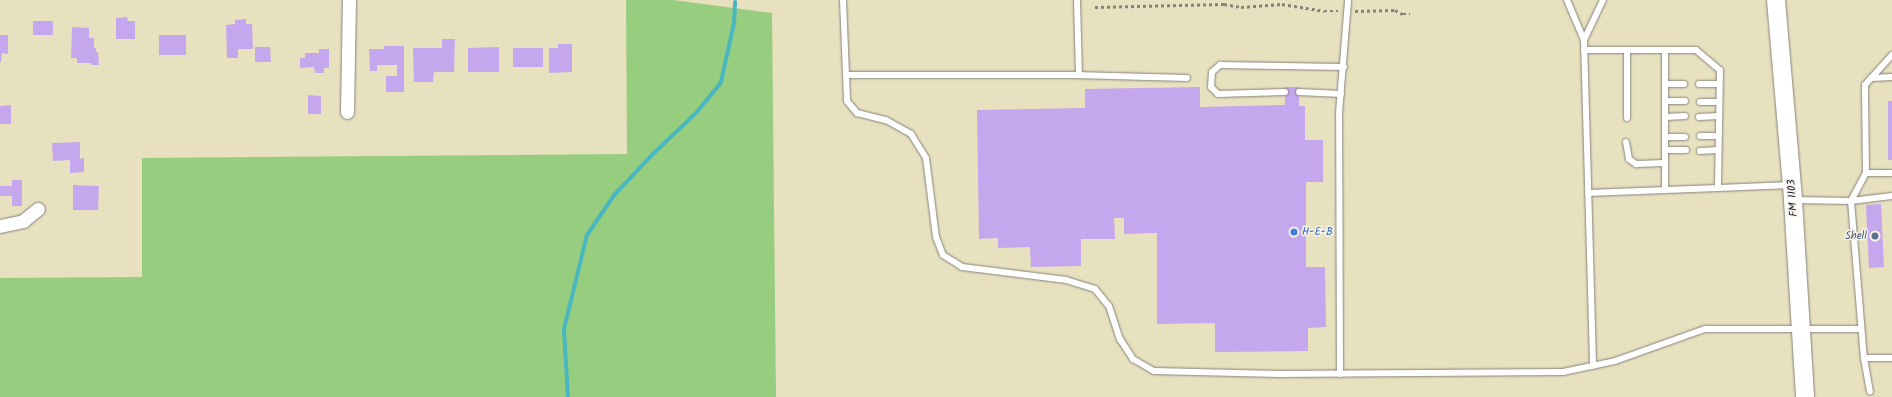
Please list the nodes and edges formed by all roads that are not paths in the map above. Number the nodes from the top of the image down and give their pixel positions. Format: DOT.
graph roads {
  1 [pos="349,0"];
  2 [pos="843,0"];
  3 [pos="1078,0"];
  4 [pos="1348,0"];
  5 [pos="1568,0"];
  6 [pos="1603,0"];
  7 [pos="1776,0"];
  8 [pos="1584,40"];
  9 [pos="1584,50"];
  10 [pos="1627,51"];
  11 [pos="1665,51"];
  12 [pos="1892,54"];
  13 [pos="1344,67"];
  14 [pos="846,75"];
  15 [pos="1079,75"];
  16 [pos="1892,77"];
  17 [pos="1187,78"];
  18 [pos="1871,78"];
  19 [pos="1665,84"];
  20 [pos="1684,84"];
  21 [pos="1699,84"];
  22 [pos="1719,84"];
  23 [pos="1285,92"];
  24 [pos="1299,92"];
  25 [pos="1341,94"];
  26 [pos="1665,101"];
  27 [pos="1684,102"];
  28 [pos="1700,102"];
  29 [pos="1719,102"];
  30 [pos="348,112"];
  31 [pos="1685,116"];
  32 [pos="1719,116"];
  33 [pos="1665,117"];
  34 [pos="1699,117"];
  35 [pos="1627,118"];
  36 [pos="1685,136"];
  37 [pos="1700,136"];
  38 [pos="1718,136"];
  39 [pos="1665,137"];
  40 [pos="1626,142"];
  41 [pos="1665,150"];
  42 [pos="1686,150"];
  43 [pos="1718,150"];
  44 [pos="1700,151"];
  45 [pos="1665,163"];
  46 [pos="1866,173"];
  47 [pos="1892,173"];
  48 [pos="1718,188"];
  49 [pos="1665,190"];
  50 [pos="1588,193"];
  51 [pos="1792,193"];
  52 [pos="1892,196"];
  53 [pos="1851,200"];
  54 [pos="38,209"];
  55 [pos="0,226"];
  56 [pos="1801,328"];
  57 [pos="1861,329"];
  58 [pos="1864,358"];
  59 [pos="1892,358"];
  60 [pos="1593,366"];
  61 [pos="1340,374"];
  62 [pos="1870,390"];
  63 [pos="1805,397"];
  1 -- 30 [label="street"];
  2 -- 14 [label="lane"];
  3 -- 15 [label="lane"];
  4 -- 13 [label="lane"];
  5 -- 8 [label="lane"];
  6 -- 8 [label="lane"];
  7 -- 51 [label="main road, FM 1103 / FM 1103"];
  8 -- 9 [label="lane"];
  9 -- 10 [label="lane"];
  9 -- 50 [label="lane"];
  10 -- 11 [label="lane"];
  10 -- 35 [label="lane"];
  11 -- 19 [label="lane"];
  11 -- 22 [label="lane"];
  12 -- 18 [label="lane"];
  13 -- 23 [label="lane"];
  13 -- 25 [label="lane"];
  14 -- 15 [label="lane"];
  14 -- 61 [label="lane"];
  15 -- 17 [label="lane"];
  16 -- 18 [label="lane"];
  18 -- 46 [label="lane"];
  19 -- 20 [label="lane"];
  19 -- 26 [label="lane"];
  21 -- 22 [label="lane"];
  22 -- 29 [label="lane"];
  24 -- 25 [label="lane"];
  25 -- 61 [label="lane"];
  26 -- 27 [label="lane"];
  26 -- 33 [label="lane"];
  28 -- 29 [label="lane"];
  29 -- 32 [label="lane"];
  31 -- 33 [label="lane"];
  32 -- 34 [label="lane"];
  32 -- 38 [label="lane"];
  33 -- 39 [label="lane"];
  36 -- 39 [label="lane"];
  37 -- 38 [label="lane"];
  38 -- 43 [label="lane"];
  39 -- 41 [label="lane"];
  40 -- 45 [label="lane"];
  41 -- 42 [label="lane"];
  41 -- 45 [label="lane"];
  43 -- 44 [label="lane"];
  43 -- 48 [label="lane"];
  45 -- 49 [label="lane"];
  46 -- 47 [label="lane"];
  46 -- 53 [label="lane"];
  48 -- 49 [label="lane"];
  48 -- 51 [label="lane"];
  49 -- 50 [label="lane"];
  50 -- 60 [label="lane"];
  51 -- 53 [label="lane"];
  51 -- 56 [label="main road, FM 1103 / FM 1103"];
  52 -- 53 [label="lane"];
  53 -- 57 [label="lane"];
  54 -- 55 [label="street"];
  56 -- 57 [label="lane"];
  56 -- 60 [label="lane"];
  56 -- 63 [label="main road, FM 1103 / FM 1103"];
  57 -- 58 [label="lane"];
  58 -- 59 [label="lane"];
  58 -- 62 [label="lane"];
  60 -- 61 [label="lane"];
}
